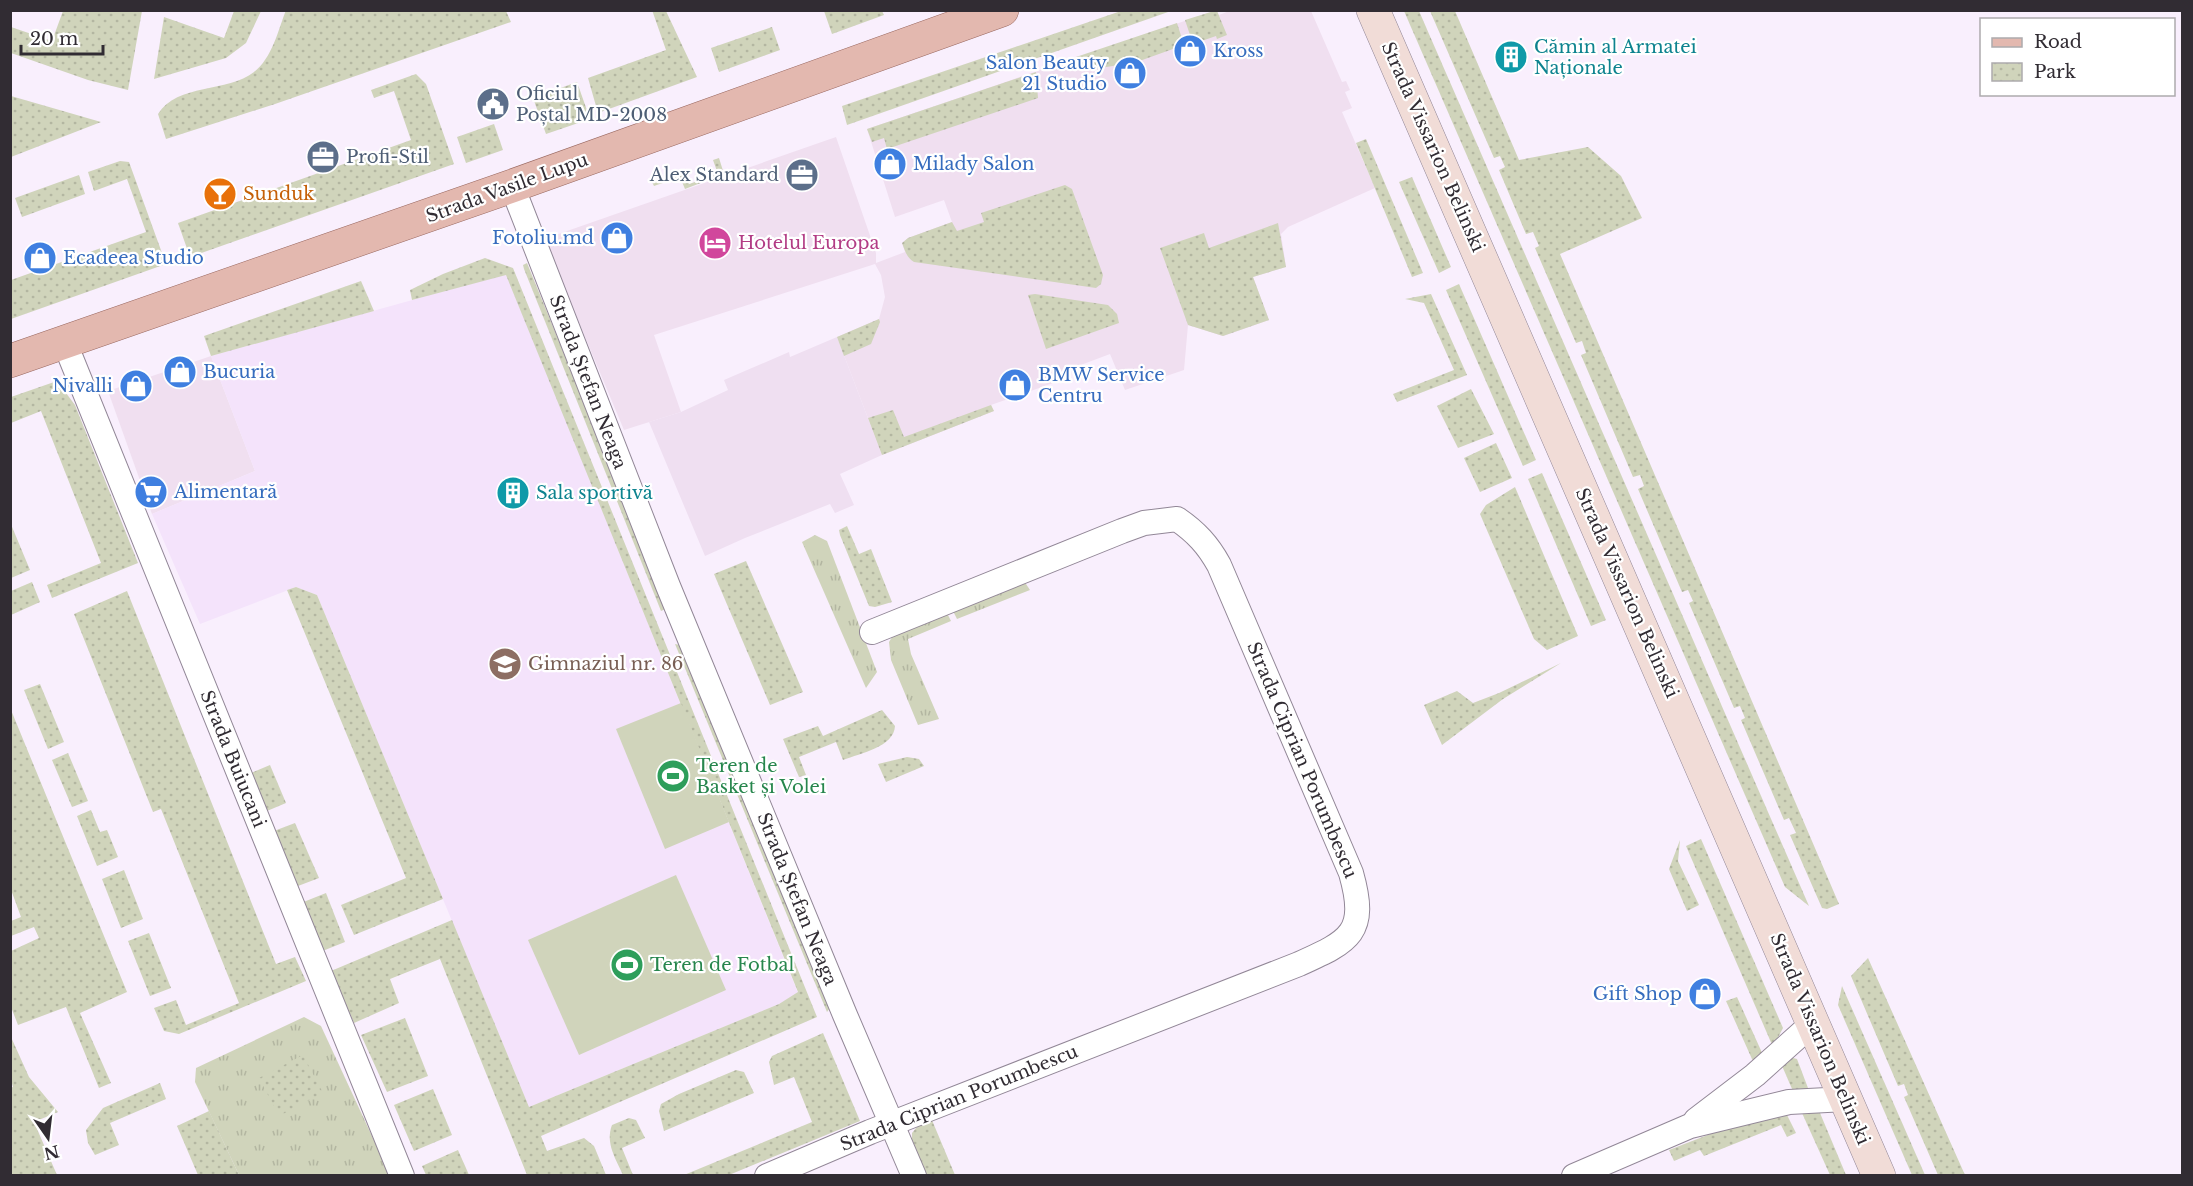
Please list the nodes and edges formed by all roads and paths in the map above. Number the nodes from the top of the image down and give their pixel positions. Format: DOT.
graph roads {
  1 [pos="1002,10"];
  2 [pos="1373,10"];
  3 [pos="512,186"];
  4 [pos="64,341"];
  5 [pos="10,361"];
  6 [pos="872,632"];
  7 [pos="1813,1023"];
  8 [pos="1846,1099"];
  9 [pos="893,1123"];
  10 [pos="1690,1126"];
  11 [pos="402,1176"];
  12 [pos="767,1176"];
  13 [pos="914,1176"];
  14 [pos="1575,1176"];
  15 [pos="1879,1176"];
  1 -- 3 [label="main road, Strada Vasile Lupu"];
  2 -- 7 [label="main road, Strada Vissarion Belinski"];
  3 -- 4 [label="main road, Strada Vasile Lupu"];
  3 -- 9 [label="street, Strada Ștefan Neaga"];
  4 -- 5 [label="main road, Strada Vasile Lupu"];
  4 -- 11 [label="street, Strada Buiucani"];
  6 -- 9 [label="street, Strada Ciprian Porumbescu"];
  7 -- 8 [label="main road, Strada Vissarion Belinski"];
  7 -- 10 [label="street"];
  8 -- 10 [label="street"];
  8 -- 15 [label="main road, Strada Vissarion Belinski"];
  9 -- 12 [label="street, Strada Ciprian Porumbescu"];
  9 -- 13 [label="street, Strada Ștefan Neaga"];
  10 -- 14 [label="street"];
}
